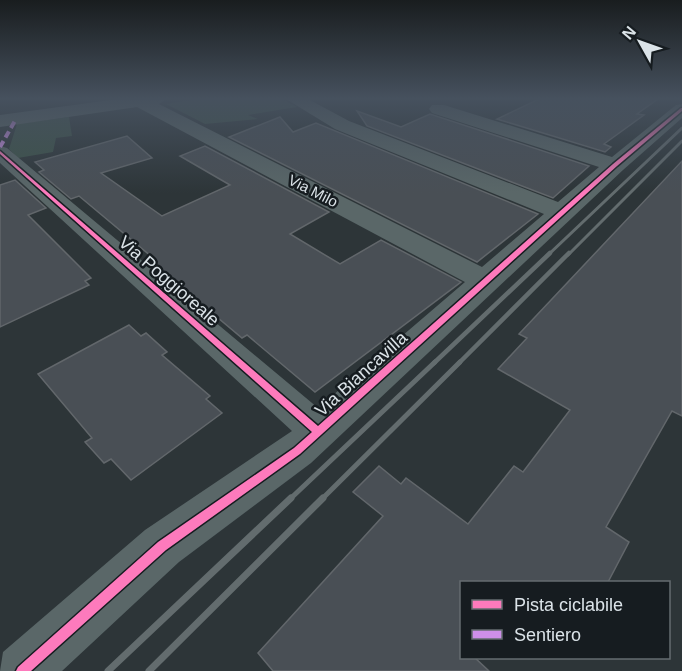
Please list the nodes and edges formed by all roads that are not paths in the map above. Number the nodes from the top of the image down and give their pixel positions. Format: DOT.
graph roads {
  1 [pos="204,130"];
  2 [pos="355,130"];
  3 [pos="505,130"];
  4 [pos="657,130"];
  5 [pos="0,152"];
  6 [pos="615,165"];
  7 [pos="563,213"];
  8 [pos="486,281"];
  9 [pos="319,432"];
  10 [pos="22,671"];
  1 -- 8 [label="street, Via Milo"];
  2 -- 7 [label="street"];
  3 -- 6 [label="street"];
  4 -- 6 [label="street, Via Biancavilla"];
  5 -- 9 [label="street, Via Poggioreale"];
  6 -- 7 [label="street, Via Biancavilla"];
  7 -- 8 [label="street, Via Biancavilla"];
  8 -- 9 [label="street, Via Biancavilla"];
  9 -- 10 [label="street, Via Biancavilla"];
}
